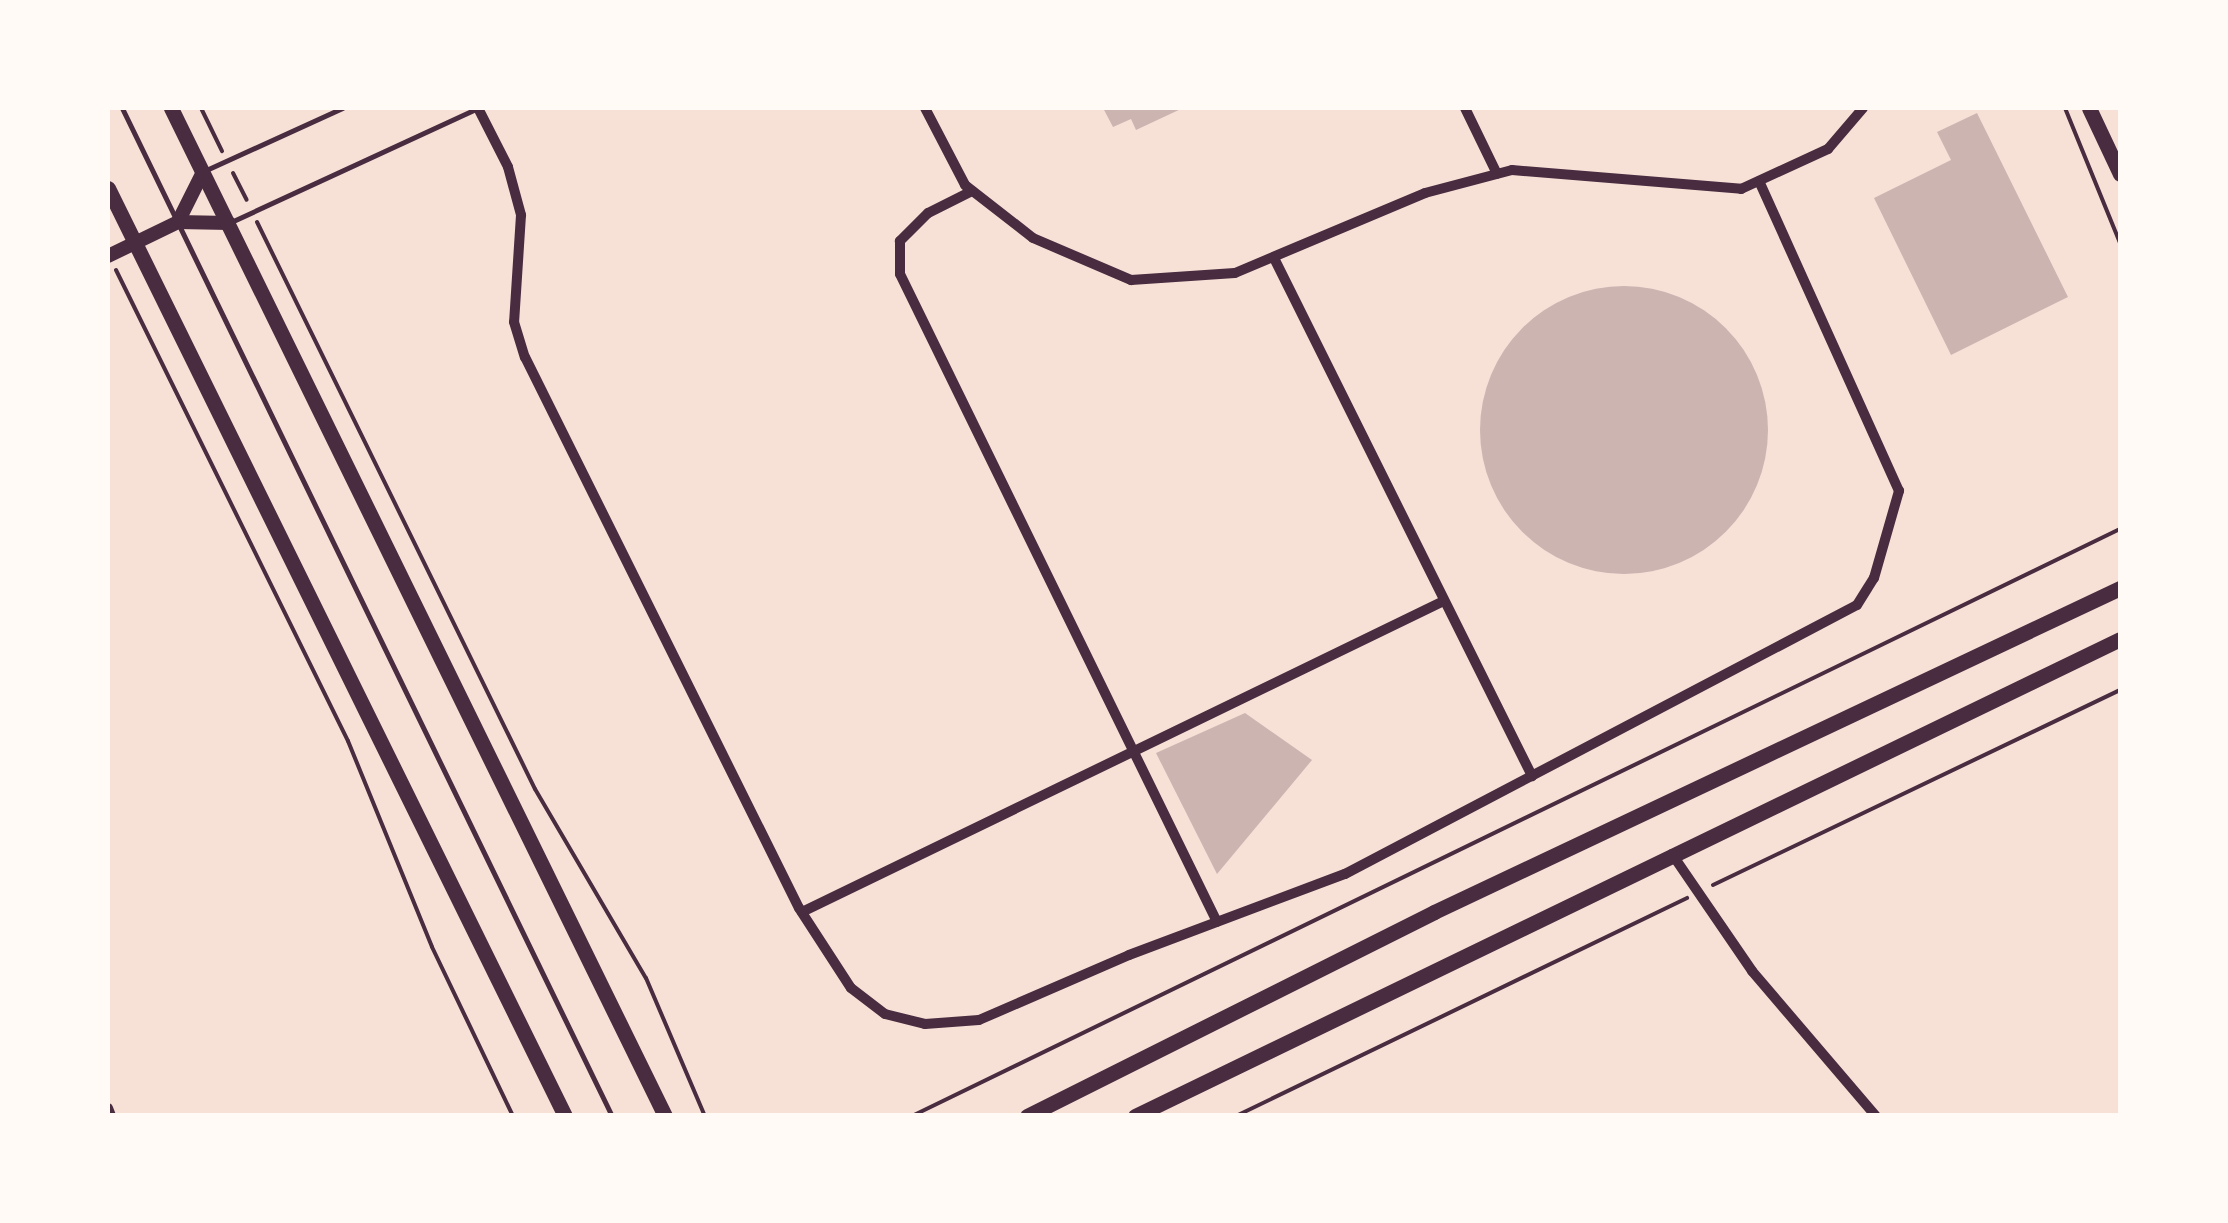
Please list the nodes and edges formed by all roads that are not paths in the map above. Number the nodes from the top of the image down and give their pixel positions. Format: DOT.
graph roads {
  1 [pos="122,108"];
  2 [pos="171,108"];
  3 [pos="342,108"];
  4 [pos="478,108"];
  5 [pos="925,108"];
  6 [pos="1465,108"];
  7 [pos="1863,108"];
  8 [pos="2089,108"];
  9 [pos="203,172"];
  10 [pos="1497,174"];
  11 [pos="2120,174"];
  12 [pos="1759,181"];
  13 [pos="108,188"];
  14 [pos="972,191"];
  15 [pos="178,222"];
  16 [pos="230,223"];
  17 [pos="134,243"];
  18 [pos="108,256"];
  19 [pos="1274,258"];
  20 [pos="2120,588"];
  21 [pos="1444,601"];
  22 [pos="2120,639"];
  23 [pos="1130,749"];
  24 [pos="1532,776"];
  25 [pos="1672,854"];
  26 [pos="802,912"];
  27 [pos="1217,922"];
  28 [pos="108,1108"];
  29 [pos="111,1116"];
  30 [pos="566,1116"];
  31 [pos="612,1116"];
  32 [pos="665,1116"];
  33 [pos="1027,1116"];
  34 [pos="1135,1116"];
  35 [pos="1876,1116"];
  1 -- 15 [label="lane"];
  2 -- 9 [label="main road"];
  3 -- 9 [label="lane"];
  4 -- 16 [label="lane"];
  4 -- 26 [label="street"];
  5 -- 14 [label="street"];
  6 -- 10 [label="street"];
  7 -- 12 [label="street"];
  8 -- 11 [label="main road"];
  9 -- 15 [label="street"];
  9 -- 16 [label="main road"];
  10 -- 12 [label="street"];
  10 -- 19 [label="street"];
  12 -- 24 [label="street"];
  13 -- 17 [label="main road"];
  14 -- 19 [label="street"];
  14 -- 23 [label="street"];
  15 -- 16 [label="street"];
  15 -- 17 [label="street"];
  15 -- 31 [label="lane"];
  16 -- 32 [label="main road"];
  17 -- 18 [label="street"];
  17 -- 30 [label="main road"];
  19 -- 21 [label="street"];
  20 -- 33 [label="main road"];
  21 -- 23 [label="street"];
  21 -- 24 [label="street"];
  22 -- 25 [label="main road"];
  23 -- 26 [label="street"];
  23 -- 27 [label="street"];
  24 -- 27 [label="street"];
  25 -- 34 [label="main road"];
  25 -- 35 [label="street"];
  26 -- 27 [label="street"];
  28 -- 29 [label="street"];
}
